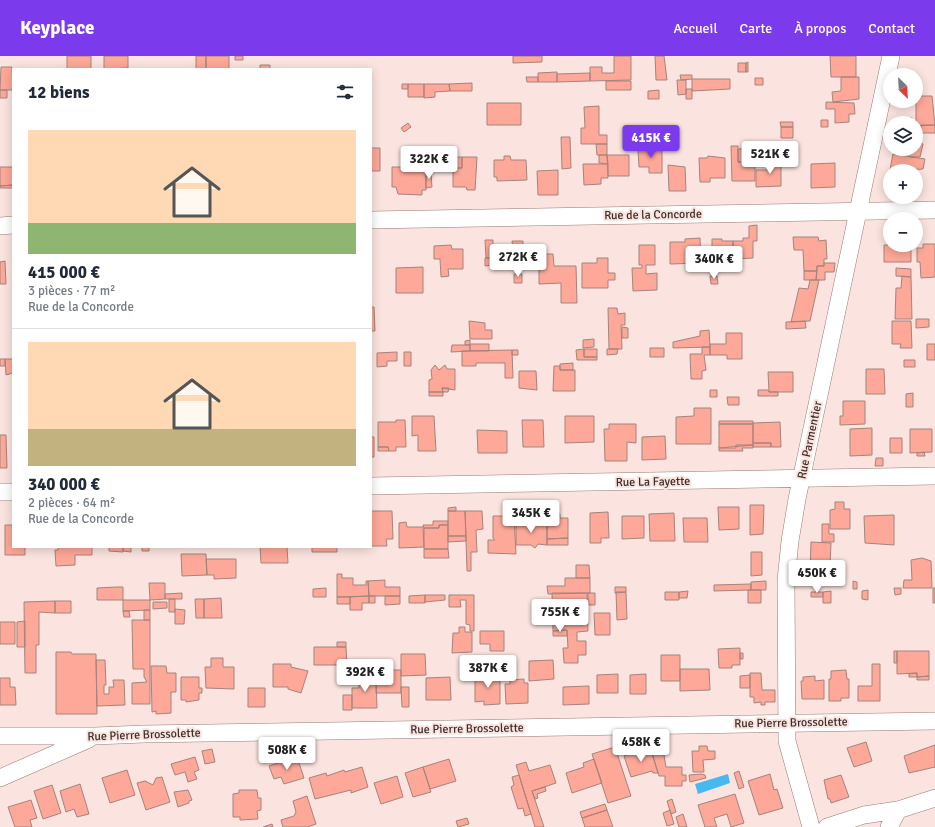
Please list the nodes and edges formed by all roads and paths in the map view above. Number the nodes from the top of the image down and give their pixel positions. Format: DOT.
graph roads {
  1 [pos="892,56"];
  2 [pos="935,210"];
  3 [pos="859,211"];
  4 [pos="372,220"];
  5 [pos="0,226"];
  6 [pos="12,226"];
  7 [pos="935,476"];
  8 [pos="801,479"];
  9 [pos="372,486"];
  10 [pos="0,492"];
  11 [pos="12,492"];
  12 [pos="935,721"];
  13 [pos="787,723"];
  14 [pos="0,736"];
  15 [pos="95,736"];
  16 [pos="0,778"];
  17 [pos="935,798"];
  18 [pos="898,810"];
  19 [pos="811,827"];
  20 [pos="827,827"];
  21 [pos="889,827"];
  1 -- 3 [label="street, Rue Parmentier"];
  2 -- 3 [label="street, Rue de la Concorde"];
  3 -- 4 [label="street, Rue de la Concorde"];
  3 -- 8 [label="street, Rue Parmentier"];
  5 -- 6 [label="street"];
  7 -- 8 [label="street, Rue La Fayette"];
  8 -- 9 [label="street, Rue La Fayette"];
  8 -- 13 [label="street, Rue Parmentier"];
  10 -- 11 [label="street"];
  12 -- 13 [label="street, Rue Pierre Brossolette"];
  13 -- 15 [label="street, Rue Pierre Brossolette"];
  13 -- 19 [label="street, Rue Parmentier"];
  14 -- 15 [label="street, Rue Pierre Brossolette"];
  15 -- 16 [label="street"];
  17 -- 18 [label="street"];
  18 -- 20 [label="street"];
  18 -- 21 [label="street"];
}
